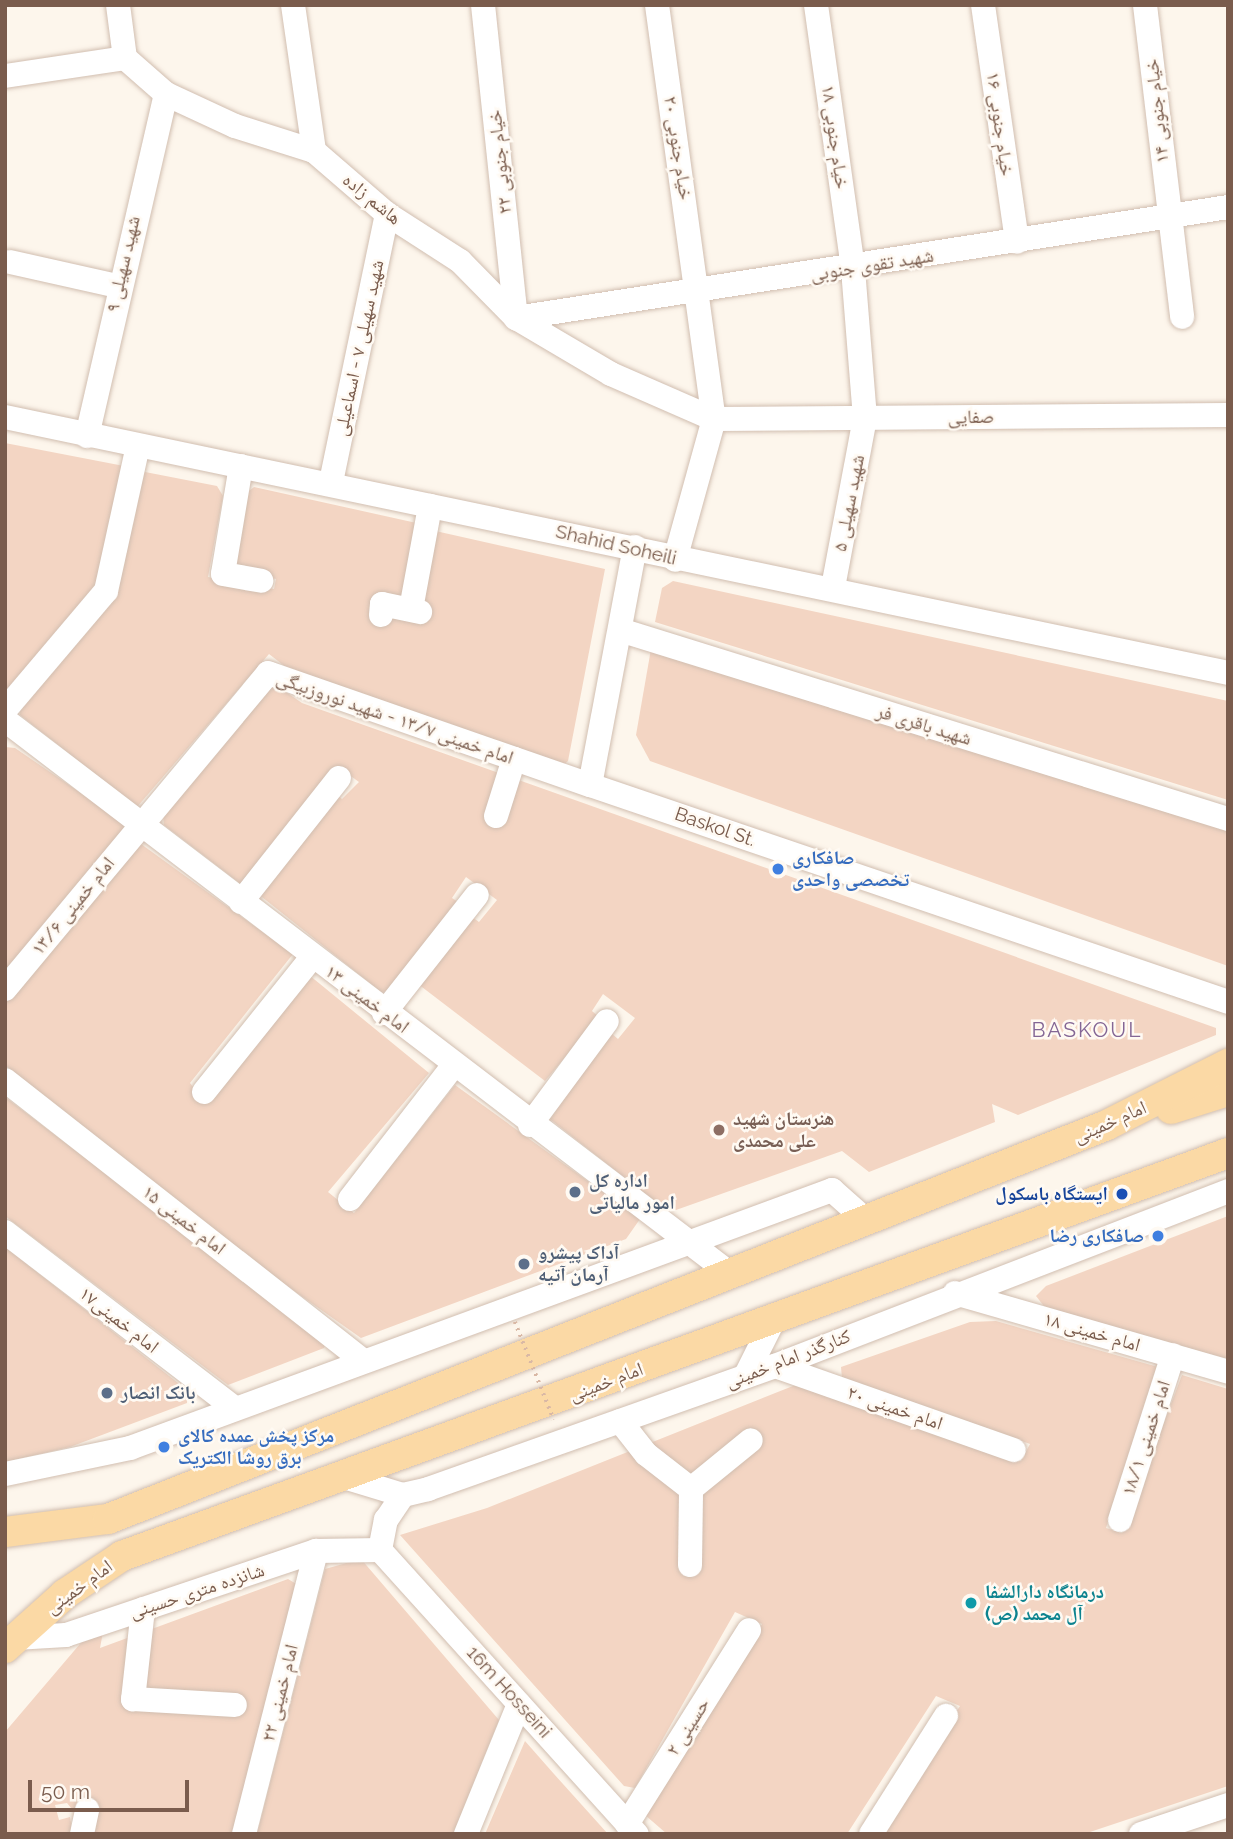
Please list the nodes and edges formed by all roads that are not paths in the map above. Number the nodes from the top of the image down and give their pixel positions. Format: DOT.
graph roads {
  1 [pos="118,5"];
  2 [pos="293,5"];
  3 [pos="483,5"];
  4 [pos="657,5"];
  5 [pos="816,5"];
  6 [pos="983,5"];
  7 [pos="1145,5"];
  8 [pos="125,58"];
  9 [pos="5,76"];
  10 [pos="166,94"];
  11 [pos="314,150"];
  12 [pos="1228,207"];
  13 [pos="387,214"];
  14 [pos="1169,217"];
  15 [pos="1017,242"];
  16 [pos="10,262"];
  17 [pos="853,269"];
  18 [pos="117,286"];
  19 [pos="700,291"];
  20 [pos="1182,317"];
  21 [pos="516,318"];
  22 [pos="1228,415"];
  23 [pos="5,417"];
  24 [pos="865,418"];
  25 [pos="714,419"];
  26 [pos="87,436"];
  27 [pos="138,446"];
  28 [pos="241,466"];
  29 [pos="331,482"];
  30 [pos="430,506"];
  31 [pos="635,547"];
  32 [pos="675,560"];
  33 [pos="261,581"];
  34 [pos="833,587"];
  35 [pos="381,615"];
  36 [pos="620,630"];
  37 [pos="1228,673"];
  38 [pos="5,710"];
  39 [pos="5,720"];
  40 [pos="514,759"];
  41 [pos="339,778"];
  42 [pos="590,785"];
  43 [pos="496,816"];
  44 [pos="1228,819"];
  45 [pos="140,823"];
  46 [pos="477,895"];
  47 [pos="241,902"];
  48 [pos="312,957"];
  49 [pos="5,989"];
  50 [pos="1228,1002"];
  51 [pos="384,1013"];
  52 [pos="607,1021"];
  53 [pos="1228,1064"];
  54 [pos="454,1065"];
  55 [pos="5,1080"];
  56 [pos="1228,1091"];
  57 [pos="204,1092"];
  58 [pos="530,1125"];
  59 [pos="1107,1125"];
  60 [pos="1228,1153"];
  61 [pos="1228,1191"];
  62 [pos="350,1199"];
  63 [pos="867,1221"];
  64 [pos="5,1232"];
  65 [pos="683,1241"];
  66 [pos="732,1275"];
  67 [pos="955,1293"];
  68 [pos="775,1317"];
  69 [pos="1173,1355"];
  70 [pos="362,1360"];
  71 [pos="775,1366"];
  72 [pos="1228,1372"];
  73 [pos="746,1376"];
  74 [pos="233,1407"];
  75 [pos="620,1421"];
  76 [pos="751,1440"];
  77 [pos="1014,1450"];
  78 [pos="5,1474"];
  79 [pos="344,1477"];
  80 [pos="691,1489"];
  81 [pos="403,1495"];
  82 [pos="1120,1521"];
  83 [pos="5,1532"];
  84 [pos="380,1550"];
  85 [pos="316,1551"];
  86 [pos="690,1566"];
  87 [pos="143,1609"];
  88 [pos="749,1630"];
  89 [pos="10,1643"];
  90 [pos="519,1704"];
  91 [pos="235,1705"];
  92 [pos="946,1716"];
  93 [pos="1228,1805"];
  94 [pos="632,1829"];
  95 [pos="244,1834"];
  96 [pos="466,1834"];
  97 [pos="871,1834"];
  98 [pos="1141,1834"];
  1 -- 8 [label="street"];
  2 -- 11 [label="street"];
  3 -- 21 [label="street, خیام جنوبی ۲۲"];
  4 -- 19 [label="street, خیام جنوبی ۲۰"];
  5 -- 17 [label="street, خیام جنوبی ۱۸"];
  6 -- 15 [label="street, خیام جنوبی ۱۶"];
  7 -- 14 [label="street, خیام جنوبی ۱۴"];
  8 -- 9 [label="street"];
  8 -- 10 [label="street, هاشم زاده"];
  10 -- 11 [label="street, هاشم زاده"];
  10 -- 18 [label="street, شهید سهیلی ۹"];
  11 -- 13 [label="street, هاشم زاده"];
  12 -- 14 [label="street, شهید تقوی جنوبی"];
  13 -- 21 [label="street, هاشم زاده"];
  13 -- 29 [label="street, شهید سهیلی ۷ - اسماعیلی"];
  14 -- 15 [label="street, شهید تقوی جنوبی"];
  14 -- 20 [label="street, خیام جنوبی ۱۴"];
  15 -- 17 [label="street, شهید تقوی جنوبی"];
  16 -- 18 [label="street"];
  17 -- 19 [label="street, شهید تقوی جنوبی"];
  17 -- 24 [label="street, خیام جنوبی ۱۸"];
  18 -- 26 [label="street, شهید سهیلی ۹"];
  19 -- 21 [label="street, شهید تقوی جنوبی"];
  19 -- 25 [label="street, خیام جنوبی ۲۰"];
  21 -- 25 [label="street, هاشم زاده"];
  22 -- 24 [label="street, صفایی"];
  23 -- 26 [label="street, Shahid Soheili"];
  24 -- 25 [label="street, صفایی"];
  24 -- 34 [label="street, شهید سهیلی ۵"];
  25 -- 32 [label="street"];
  26 -- 27 [label="street, Shahid Soheili"];
  27 -- 28 [label="street, Shahid Soheili"];
  27 -- 38 [label="street"];
  28 -- 29 [label="street, Shahid Soheili"];
  28 -- 33 [label="street"];
  29 -- 30 [label="street, Shahid Soheili"];
  30 -- 31 [label="street, Shahid Soheili"];
  30 -- 35 [label="street"];
  31 -- 32 [label="street, Shahid Soheili"];
  31 -- 36 [label="street"];
  32 -- 34 [label="street, Shahid Soheili"];
  34 -- 37 [label="street, Shahid Soheili"];
  36 -- 42 [label="street"];
  36 -- 44 [label="street, شهید باقری فر"];
  39 -- 45 [label="street, امام خمینی ۱۳"];
  40 -- 42 [label="street, امام خمینی ۱۳/۷ - شهید نوروزبیگی"];
  40 -- 43 [label="street"];
  40 -- 45 [label="street, امام خمینی ۱۳/۷ - شهید نوروزبیگی"];
  41 -- 47 [label="street"];
  42 -- 50 [label="street, Baskol St."];
  45 -- 47 [label="street, امام خمینی ۱۳"];
  45 -- 49 [label="street, امام خمینی ۱۳/۶"];
  46 -- 51 [label="street"];
  47 -- 48 [label="street, امام خمینی ۱۳"];
  48 -- 51 [label="street, امام خمینی ۱۳"];
  48 -- 57 [label="street"];
  51 -- 54 [label="street, امام خمینی ۱۳"];
  52 -- 58 [label="street"];
  53 -- 59 [label="main road, امام خمینی"];
  54 -- 58 [label="street, امام خمینی ۱۳"];
  54 -- 62 [label="street"];
  55 -- 70 [label="street, امام خمینی ۱۵"];
  56 -- 59 [label="main road"];
  58 -- 65 [label="street, امام خمینی ۱۳"];
  59 -- 63 [label="main road, امام خمینی"];
  60 -- 68 [label="main road, امام خمینی"];
  61 -- 67 [label="street, کنارگذر امام خمینی"];
  63 -- 65 [label="street"];
  63 -- 66 [label="main road, امام خمینی"];
  64 -- 74 [label="street, امام خمینی۱۷"];
  65 -- 66 [label="street, امام خمینی ۱۳"];
  65 -- 70 [label="street"];
  66 -- 83 [label="main road, امام خمینی"];
  67 -- 69 [label="street, امام خمینی ۱۸"];
  67 -- 71 [label="street, کنارگذر امام خمینی"];
  68 -- 73 [label="street"];
  68 -- 79 [label="main road, امام خمینی"];
  69 -- 72 [label="street, امام خمینی ۱۸"];
  69 -- 82 [label="street, امام خمینی ۱۸/۱"];
  70 -- 74 [label="street"];
  71 -- 73 [label="street, کنارگذر امام خمینی"];
  71 -- 77 [label="street, امام خمینی ۲۰"];
  73 -- 75 [label="street, کنارگذر امام خمینی"];
  74 -- 78 [label="street"];
  75 -- 80 [label="street"];
  75 -- 81 [label="street, کنارگذر امام خمینی"];
  76 -- 80 [label="street"];
  79 -- 81 [label="street"];
  79 -- 89 [label="main road, امام خمینی"];
  80 -- 86 [label="street"];
  81 -- 84 [label="street"];
  84 -- 85 [label="street, شانزده متری حسینی"];
  84 -- 90 [label="street, 16m Hosseini"];
  85 -- 87 [label="street, شانزده متری حسینی"];
  85 -- 95 [label="street, امام خمینی ۲۲"];
  87 -- 89 [label="street, شانزده متری حسینی"];
  87 -- 91 [label="street"];
  88 -- 94 [label="street, حسینی ۲"];
  90 -- 94 [label="street, 16m Hosseini"];
  90 -- 96 [label="street"];
  92 -- 97 [label="street"];
  93 -- 98 [label="street"];
}
